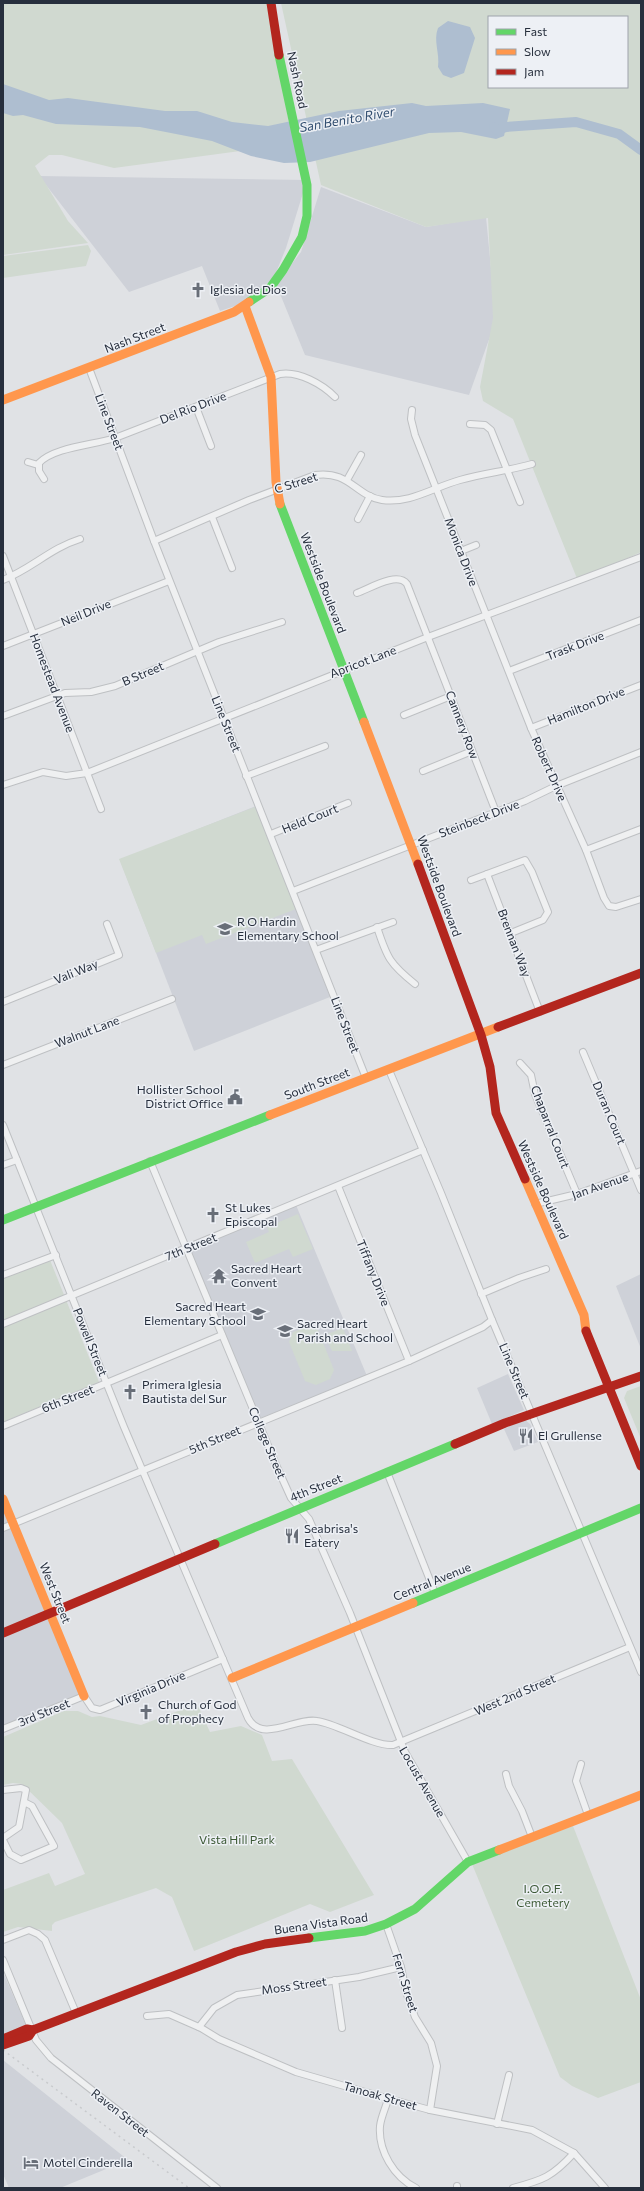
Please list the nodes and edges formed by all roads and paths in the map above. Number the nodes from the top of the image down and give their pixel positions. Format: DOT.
graph roads {
  1 [pos="271,5"];
  2 [pos="270,288"];
  3 [pos="245,306"];
  4 [pos="89,368"];
  5 [pos="271,377"];
  6 [pos="335,397"];
  7 [pos="3,400"];
  8 [pos="196,407"];
  9 [pos="412,410"];
  10 [pos="470,424"];
  11 [pos="115,438"];
  12 [pos="211,446"];
  13 [pos="361,455"];
  14 [pos="28,462"];
  15 [pos="532,464"];
  16 [pos="38,465"];
  17 [pos="508,471"];
  18 [pos="44,479"];
  19 [pos="347,480"];
  20 [pos="276,488"];
  21 [pos="436,489"];
  22 [pos="370,496"];
  23 [pos="520,502"];
  24 [pos="212,517"];
  25 [pos="358,519"];
  26 [pos="80,539"];
  27 [pos="154,541"];
  28 [pos="476,545"];
  29 [pos="461,551"];
  30 [pos="3,556"];
  31 [pos="641,557"];
  32 [pos="232,568"];
  33 [pos="11,577"];
  34 [pos="3,580"];
  35 [pos="169,581"];
  36 [pos="357,594"];
  37 [pos="486,615"];
  38 [pos="641,620"];
  39 [pos="282,622"];
  40 [pos="34,634"];
  41 [pos="428,637"];
  42 [pos="3,646"];
  43 [pos="197,651"];
  44 [pos="344,670"];
  45 [pos="509,671"];
  46 [pos="641,684"];
  47 [pos="57,695"];
  48 [pos="451,696"];
  49 [pos="404,715"];
  50 [pos="3,716"];
  51 [pos="224,718"];
  52 [pos="531,728"];
  53 [pos="325,746"];
  54 [pos="472,751"];
  55 [pos="641,752"];
  56 [pos="423,770"];
  57 [pos="87,773"];
  58 [pos="246,776"];
  59 [pos="3,785"];
  60 [pos="556,786"];
  61 [pos="348,803"];
  62 [pos="101,809"];
  63 [pos="496,812"];
  64 [pos="641,829"];
  65 [pos="271,834"];
  66 [pos="411,845"];
  67 [pos="586,850"];
  68 [pos="487,874"];
  69 [pos="471,880"];
  70 [pos="293,891"];
  71 [pos="641,899"];
  72 [pos="393,922"];
  73 [pos="107,924"];
  74 [pos="377,927"];
  75 [pos="511,933"];
  76 [pos="316,950"];
  77 [pos="641,973"];
  78 [pos="416,984"];
  79 [pos="172,999"];
  80 [pos="3,1002"];
  81 [pos="540,1012"];
  82 [pos="482,1035"];
  83 [pos="583,1052"];
  84 [pos="520,1063"];
  85 [pos="3,1065"];
  86 [pos="389,1070"];
  87 [pos="366,1078"];
  88 [pos="3,1125"];
  89 [pos="423,1150"];
  90 [pos="17,1160"];
  91 [pos="150,1161"];
  92 [pos="3,1165"];
  93 [pos="641,1171"];
  94 [pos="634,1174"];
  95 [pos="338,1186"];
  96 [pos="641,1190"];
  97 [pos="577,1194"];
  98 [pos="535,1204"];
  99 [pos="36,1206"];
  100 [pos="3,1220"];
  101 [pos="187,1249"];
  102 [pos="56,1255"];
  103 [pos="546,1269"];
  104 [pos="3,1275"];
  105 [pos="482,1294"];
  106 [pos="72,1296"];
  107 [pos="492,1320"];
  108 [pos="3,1324"];
  109 [pos="222,1335"];
  110 [pos="409,1360"];
  111 [pos="641,1376"];
  112 [pos="107,1384"];
  113 [pos="608,1388"];
  114 [pos="532,1414"];
  115 [pos="257,1422"];
  116 [pos="3,1426"];
  117 [pos="641,1466"];
  118 [pos="143,1470"];
  119 [pos="386,1472"];
  120 [pos="3,1499"];
  121 [pos="300,1508"];
  122 [pos="641,1508"];
  123 [pos="13,1524"];
  124 [pos="3,1528"];
  125 [pos="582,1533"];
  126 [pos="181,1558"];
  127 [pos="435,1593"];
  128 [pos="48,1613"];
  129 [pos="355,1626"];
  130 [pos="3,1633"];
  131 [pos="630,1647"];
  132 [pos="223,1659"];
  133 [pos="641,1672"];
  134 [pos="232,1678"];
  135 [pos="84,1696"];
  136 [pos="3,1729"];
  137 [pos="401,1742"];
  138 [pos="581,1764"];
  139 [pos="506,1774"];
  140 [pos="3,1790"];
  141 [pos="641,1794"];
  142 [pos="24,1802"];
  143 [pos="588,1815"];
  144 [pos="532,1837"];
  145 [pos="3,1839"];
  146 [pos="468,1862"];
  147 [pos="386,1924"];
  148 [pos="3,1940"];
  149 [pos="3,1960"];
  150 [pos="401,1967"];
  151 [pos="335,1980"];
  152 [pos="76,2013"];
  153 [pos="147,2016"];
  154 [pos="199,2027"];
  155 [pos="342,2028"];
  156 [pos="33,2030"];
  157 [pos="3,2039"];
  158 [pos="3,2045"];
  159 [pos="509,2075"];
  160 [pos="388,2099"];
  161 [pos="430,2110"];
  162 [pos="497,2124"];
  163 [pos="574,2153"];
  164 [pos="217,2188"];
  165 [pos="416,2188"];
  166 [pos="513,2188"];
  167 [pos="605,2188"];
  1 -- 2 [label="street, Nash Road"];
  2 -- 3 [label="street, Nash Street"];
  3 -- 4 [label="street, Nash Street"];
  3 -- 5 [label="street, Westside Boulevard"];
  4 -- 7 [label="street, Nash Street"];
  4 -- 11 [label="street, Line Street"];
  5 -- 6 [label="street, Del Rio Drive"];
  5 -- 8 [label="street, Del Rio Drive"];
  5 -- 20 [label="street, Westside Boulevard"];
  8 -- 11 [label="street, Del Rio Drive"];
  8 -- 12 [label="street"];
  9 -- 21 [label="street, Monica Drive"];
  10 -- 17 [label="street"];
  11 -- 16 [label="street, Del Rio Drive"];
  11 -- 27 [label="street, Line Street"];
  13 -- 19 [label="street"];
  14 -- 16 [label="street"];
  15 -- 17 [label="street, C Street"];
  16 -- 18 [label="street"];
  17 -- 21 [label="street, C Street"];
  17 -- 23 [label="street"];
  19 -- 20 [label="street, C Street"];
  19 -- 22 [label="street, C Street"];
  20 -- 24 [label="street, C Street"];
  20 -- 44 [label="street, Westside Boulevard"];
  21 -- 22 [label="street, C Street"];
  21 -- 29 [label="street, Monica Drive"];
  22 -- 25 [label="street"];
  24 -- 27 [label="street, C Street"];
  24 -- 32 [label="street"];
  26 -- 33 [label="street"];
  27 -- 35 [label="street, Line Street"];
  28 -- 29 [label="street"];
  29 -- 37 [label="street, Monica Drive"];
  30 -- 33 [label="street, Homestead Avenue"];
  31 -- 37 [label="street, Apricot Lane"];
  33 -- 34 [label="street"];
  33 -- 40 [label="street, Homestead Avenue"];
  35 -- 40 [label="street, Neil Drive"];
  35 -- 43 [label="street, Line Street"];
  36 -- 41 [label="street, Cannery Row"];
  37 -- 41 [label="street, Apricot Lane"];
  37 -- 45 [label="street, Robert Drive"];
  38 -- 45 [label="street, Trask Drive"];
  39 -- 43 [label="street, B Street"];
  40 -- 42 [label="street, Neil Drive"];
  40 -- 47 [label="street, Homestead Avenue"];
  41 -- 44 [label="street, Apricot Lane"];
  41 -- 48 [label="street, Cannery Row"];
  43 -- 47 [label="street, B Street"];
  43 -- 51 [label="street, Line Street"];
  44 -- 51 [label="street, Apricot Lane"];
  44 -- 66 [label="street, Westside Boulevard"];
  45 -- 52 [label="street, Robert Drive"];
  46 -- 52 [label="street, Hamilton Drive"];
  47 -- 50 [label="street, B Street"];
  47 -- 57 [label="street, Homestead Avenue"];
  48 -- 49 [label="street"];
  48 -- 54 [label="street, Cannery Row"];
  51 -- 57 [label="street, Apricot Lane"];
  51 -- 58 [label="street, Line Street"];
  52 -- 60 [label="street, Robert Drive"];
  53 -- 58 [label="street"];
  54 -- 56 [label="street"];
  54 -- 63 [label="street, Cannery Row"];
  55 -- 60 [label="street, Steinbeck Drive"];
  57 -- 59 [label="street, Apricot Lane"];
  57 -- 62 [label="street, Homestead Avenue"];
  58 -- 65 [label="street, Line Street"];
  60 -- 63 [label="street, Steinbeck Drive"];
  60 -- 67 [label="street, Robert Drive"];
  61 -- 65 [label="street, Held Court"];
  63 -- 66 [label="street, Steinbeck Drive"];
  64 -- 67 [label="street"];
  65 -- 70 [label="street, Line Street"];
  66 -- 70 [label="street, Steinbeck Drive"];
  66 -- 82 [label="street, Westside Boulevard"];
  67 -- 71 [label="street, Robert Drive"];
  68 -- 69 [label="street"];
  68 -- 75 [label="street, Brennan Way"];
  68 -- 75 [label="street"];
  70 -- 76 [label="street, Line Street"];
  72 -- 74 [label="street"];
  73 -- 80 [label="street, Vali Way"];
  74 -- 76 [label="street"];
  74 -- 78 [label="street"];
  75 -- 81 [label="street, Brennan Way"];
  76 -- 87 [label="street, Line Street"];
  77 -- 81 [label="street, South Street"];
  79 -- 85 [label="street, Walnut Lane"];
  81 -- 82 [label="street, South Street"];
  82 -- 86 [label="street, South Street"];
  82 -- 98 [label="street, Westside Boulevard"];
  83 -- 94 [label="street, Duran Court"];
  84 -- 97 [label="street, Chaparral Court"];
  86 -- 87 [label="street, South Street"];
  86 -- 89 [label="street, Line Street"];
  87 -- 91 [label="street, South Street"];
  88 -- 90 [label="street, Powell Street"];
  89 -- 95 [label="street, 7th Street"];
  89 -- 105 [label="street, Line Street"];
  90 -- 92 [label="street"];
  90 -- 99 [label="street, Powell Street"];
  91 -- 99 [label="street, South Street"];
  91 -- 101 [label="street, College Street"];
  93 -- 94 [label="street, Jan Avenue"];
  94 -- 96 [label="street, Duran Court"];
  94 -- 97 [label="street, Jan Avenue"];
  95 -- 101 [label="street, 7th Street"];
  95 -- 110 [label="street, Tiffany Drive"];
  97 -- 98 [label="street, Jan Avenue"];
  98 -- 113 [label="street, Westside Boulevard"];
  99 -- 100 [label="street, South Street"];
  99 -- 102 [label="street, Powell Street"];
  101 -- 106 [label="street, 7th Street"];
  101 -- 109 [label="street, College Street"];
  102 -- 104 [label="street"];
  102 -- 106 [label="street, Powell Street"];
  103 -- 105 [label="street"];
  105 -- 107 [label="street, Line Street"];
  106 -- 108 [label="street, 7th Street"];
  106 -- 112 [label="street, Powell Street"];
  107 -- 110 [label="street, 5th Street"];
  107 -- 114 [label="street, Line Street"];
  109 -- 112 [label="street, 6th Street"];
  109 -- 115 [label="street, College Street"];
  110 -- 115 [label="street, 5th Street"];
  111 -- 113 [label="street, 4th Street"];
  112 -- 116 [label="street, 6th Street"];
  112 -- 118 [label="street, Powell Street"];
  113 -- 114 [label="street, 4th Street"];
  113 -- 117 [label="street, Westside Boulevard"];
  114 -- 119 [label="street, 4th Street"];
  114 -- 125 [label="street, Line Street"];
  115 -- 118 [label="street, 5th Street"];
  115 -- 121 [label="street, College Street"];
  118 -- 123 [label="street, 5th Street"];
  118 -- 126 [label="street, Powell Street"];
  119 -- 121 [label="street, 4th Street"];
  119 -- 127 [label="street"];
  120 -- 123 [label="street, West Street"];
  121 -- 126 [label="street, 4th Street"];
  121 -- 129 [label="street, College Street"];
  122 -- 125 [label="street, Central Avenue"];
  123 -- 124 [label="street, 5th Street"];
  123 -- 128 [label="street, West Street"];
  125 -- 127 [label="street, Central Avenue"];
  125 -- 131 [label="street, Line Street"];
  126 -- 128 [label="street, 4th Street"];
  126 -- 132 [label="street, Locust Avenue"];
  127 -- 129 [label="street, Central Avenue"];
  128 -- 130 [label="street, 4th Street"];
  128 -- 135 [label="street, West Street"];
  129 -- 134 [label="street, Central Avenue"];
  129 -- 137 [label="street, College Street"];
  131 -- 133 [label="street, Line Street"];
  131 -- 137 [label="street, West 2nd Street"];
  132 -- 134 [label="street, Locust Avenue"];
  132 -- 135 [label="street, Virginia Drive"];
  134 -- 137 [label="street, Locust Avenue"];
  135 -- 136 [label="street, 3rd Street"];
  137 -- 146 [label="street, Locust Avenue"];
  138 -- 143 [label="street"];
  139 -- 144 [label="street"];
  140 -- 142 [label="street"];
  141 -- 143 [label="street, Buena Vista Road"];
  142 -- 145 [label="street"];
  142 -- 145 [label="street"];
  143 -- 144 [label="street, Buena Vista Road"];
  144 -- 146 [label="street, Buena Vista Road"];
  146 -- 147 [label="street, Buena Vista Road"];
  147 -- 150 [label="street, Fern Street"];
  147 -- 152 [label="street, Buena Vista Road"];
  148 -- 152 [label="street"];
  149 -- 156 [label="street, Raven Street"];
  150 -- 151 [label="street, Moss Street"];
  150 -- 161 [label="street, Fern Street"];
  151 -- 154 [label="street, Moss Street"];
  151 -- 155 [label="street"];
  152 -- 156 [label="street, Buena Vista Road"];
  153 -- 154 [label="street, Tanoak Street"];
  154 -- 160 [label="street, Tanoak Street"];
  156 -- 157 [label="street, Buena Vista Road"];
  156 -- 158 [label="street, Buena Vista Road"];
  156 -- 164 [label="street, Raven Street"];
  159 -- 162 [label="street"];
  160 -- 161 [label="street, Tanoak Street"];
  160 -- 165 [label="street"];
  161 -- 162 [label="street, Tanoak Street"];
  162 -- 163 [label="street, Tanoak Street"];
  163 -- 166 [label="street"];
  163 -- 167 [label="street, Tanoak Street"];
}
